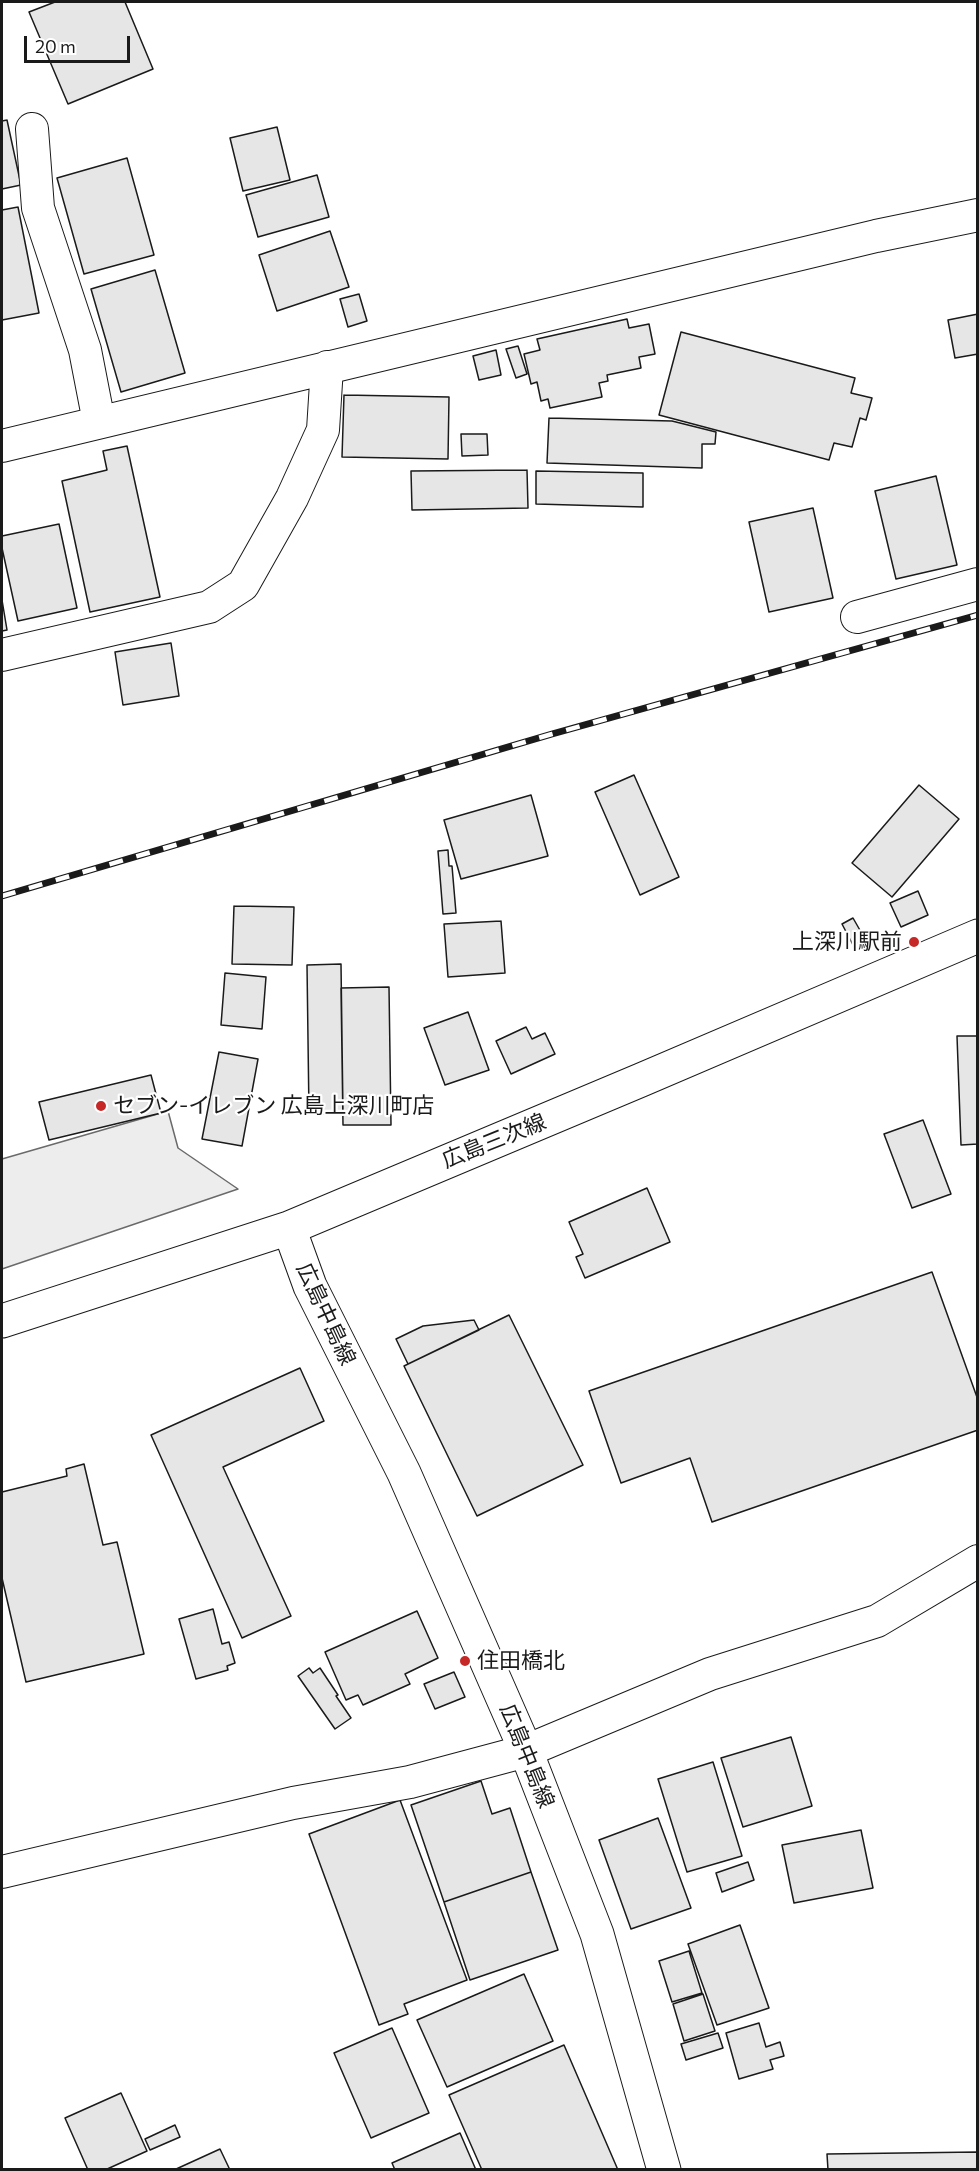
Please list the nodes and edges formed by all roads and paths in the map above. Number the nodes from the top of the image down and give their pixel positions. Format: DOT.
graph roads {
  1 [pos="32,129"];
  2 [pos="978,215"];
  3 [pos="327,367"];
  4 [pos="99,422"];
  5 [pos="2,446"];
  6 [pos="978,584"];
  7 [pos="857,617"];
  8 [pos="2,655"];
  9 [pos="978,936"];
  10 [pos="289,1228"];
  11 [pos="2,1321"];
  12 [pos="978,1561"];
  13 [pos="526,1751"];
  14 [pos="2,1872"];
  15 [pos="664,2169"];
  1 -- 4 [label="street"];
  2 -- 3 [label="street"];
  3 -- 4 [label="street"];
  3 -- 8 [label="street"];
  4 -- 5 [label="street"];
  6 -- 7 [label="street"];
  9 -- 10 [label="main road, 広島三次線"];
  10 -- 11 [label="main road, 広島三次線"];
  10 -- 13 [label="main road, 広島中島線"];
  12 -- 13 [label="street"];
  13 -- 14 [label="street"];
  13 -- 15 [label="main road, 広島中島線"];
}
